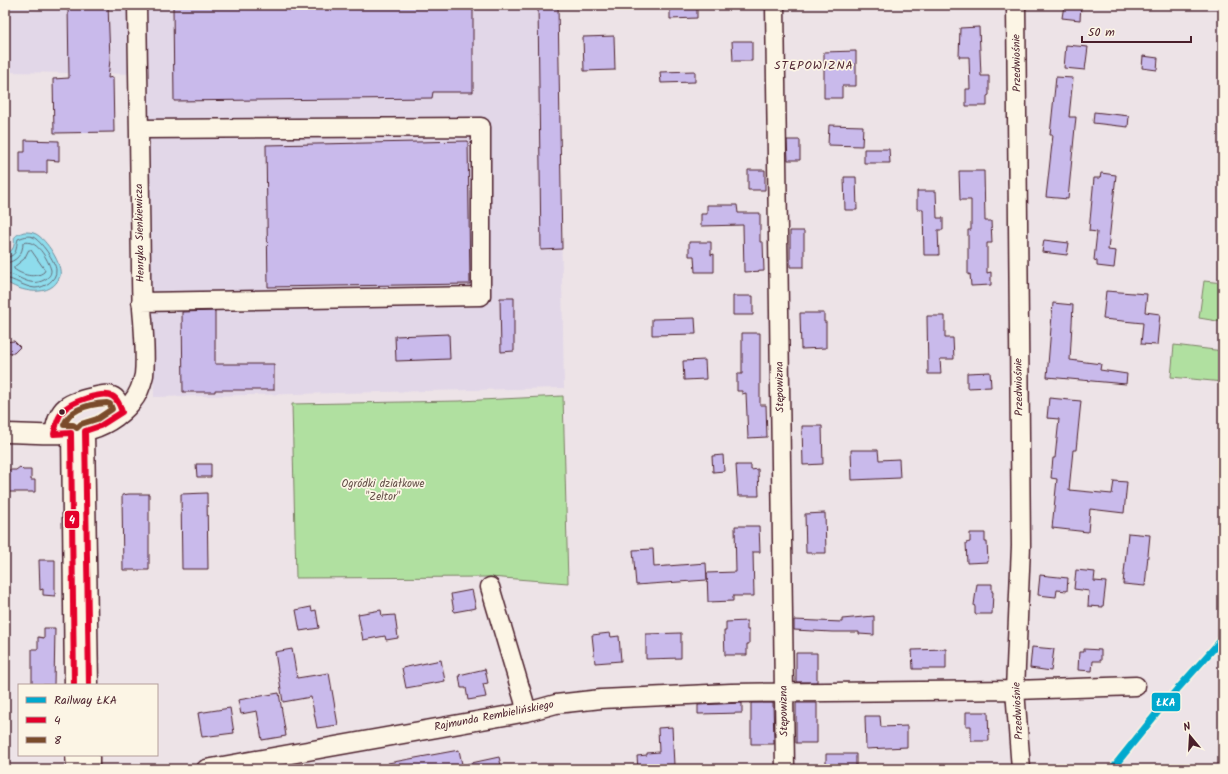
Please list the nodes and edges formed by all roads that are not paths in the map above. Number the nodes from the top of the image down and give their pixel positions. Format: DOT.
graph roads {
  1 [pos="137,5"];
  2 [pos="776,5"];
  3 [pos="1016,5"];
  4 [pos="139,129"];
  5 [pos="141,302"];
  6 [pos="122,412"];
  7 [pos="5,433"];
  8 [pos="70,433"];
  9 [pos="490,586"];
  10 [pos="74,684"];
  11 [pos="89,684"];
  12 [pos="1136,686"];
  13 [pos="1015,690"];
  14 [pos="784,693"];
  15 [pos="525,711"];
  16 [pos="75,756"];
  17 [pos="90,756"];
  18 [pos="268,764"];
  19 [pos="76,769"];
  20 [pos="90,769"];
  21 [pos="206,769"];
  22 [pos="785,769"];
  23 [pos="1022,769"];
  1 -- 4 [label="street, Henryka Sienkiewicza"];
  2 -- 14 [label="street, Stępowizna"];
  3 -- 13 [label="street, Przedwiośnie"];
  4 -- 5 [label="street, Henryka Sienkiewicza"];
  4 -- 5 [label="street"];
  5 -- 6 [label="street, Henryka Sienkiewicza"];
  6 -- 8 [label="street, Henryka Sienkiewicza"];
  6 -- 8 [label="street"];
  7 -- 8 [label="street, Henryka Sienkiewicza"];
  8 -- 10 [label="street"];
  8 -- 11 [label="street"];
  9 -- 15 [label="street"];
  12 -- 13 [label="street, Rajmunda Rembielińskiego"];
  13 -- 14 [label="street, Rajmunda Rembielińskiego"];
  13 -- 23 [label="street, Przedwiośnie"];
  14 -- 15 [label="street, Rajmunda Rembielińskiego"];
  14 -- 22 [label="street, Stępowizna"];
  15 -- 18 [label="street, Rajmunda Rembielińskiego"];
  16 -- 19 [label="street"];
  17 -- 20 [label="street"];
  18 -- 21 [label="street, Rajmunda Rembielińskiego"];
}
